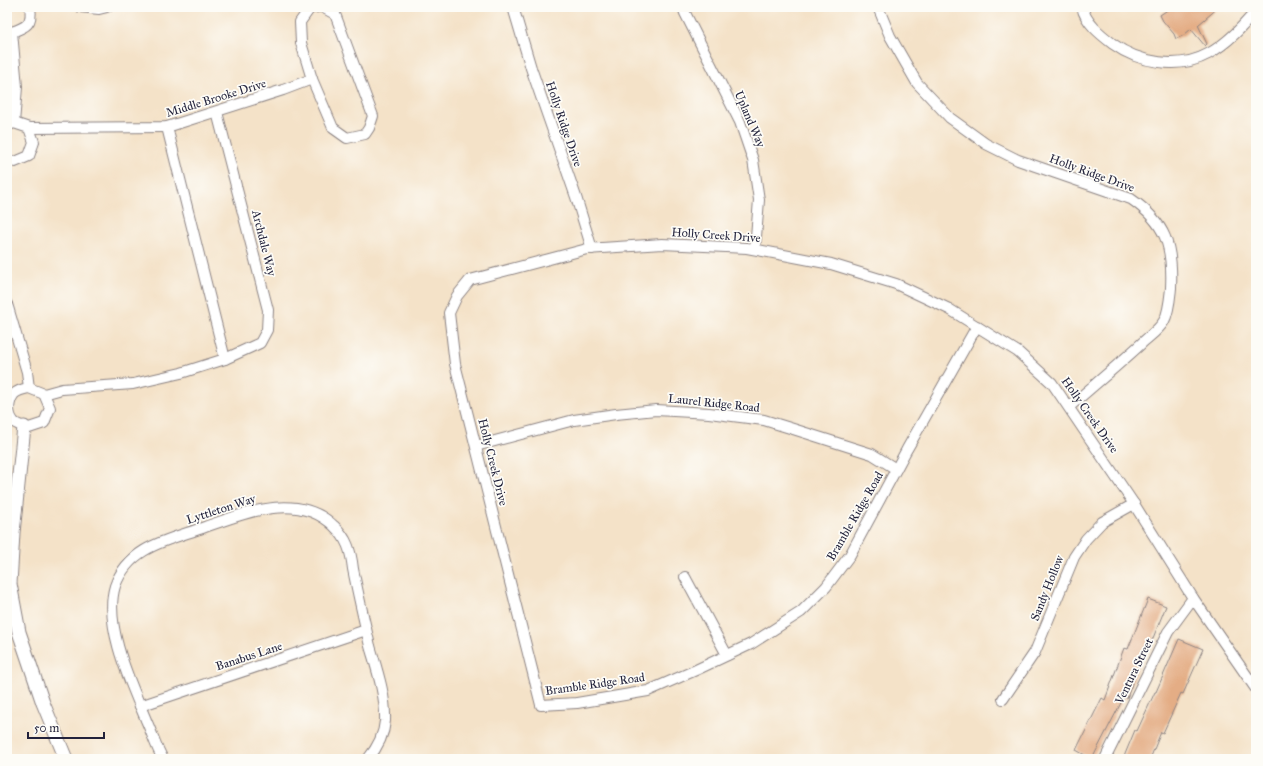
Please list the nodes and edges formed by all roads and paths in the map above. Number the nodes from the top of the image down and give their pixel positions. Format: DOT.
graph roads {
  1 [pos="30,7"];
  2 [pos="80,7"];
  3 [pos="108,7"];
  4 [pos="318,7"];
  5 [pos="322,7"];
  6 [pos="513,7"];
  7 [pos="683,7"];
  8 [pos="878,7"];
  9 [pos="1082,7"];
  10 [pos="1256,11"];
  11 [pos="10,31"];
  12 [pos="312,78"];
  13 [pos="217,112"];
  14 [pos="11,124"];
  15 [pos="167,127"];
  16 [pos="29,128"];
  17 [pos="7,160"];
  18 [pos="592,249"];
  19 [pos="755,250"];
  20 [pos="7,304"];
  21 [pos="977,326"];
  22 [pos="225,358"];
  23 [pos="29,388"];
  24 [pos="44,394"];
  25 [pos="1069,407"];
  26 [pos="24,427"];
  27 [pos="476,446"];
  28 [pos="896,469"];
  29 [pos="1134,504"];
  30 [pos="685,577"];
  31 [pos="1193,598"];
  32 [pos="366,630"];
  33 [pos="727,655"];
  34 [pos="1256,689"];
  35 [pos="1003,699"];
  36 [pos="541,705"];
  37 [pos="140,706"];
  38 [pos="66,759"];
  39 [pos="163,759"];
  40 [pos="368,759"];
  41 [pos="1105,759"];
  1 -- 11 [label="street"];
  2 -- 3 [label="street"];
  4 -- 12 [label="street"];
  5 -- 12 [label="street"];
  6 -- 18 [label="street, Holly Ridge Drive"];
  7 -- 19 [label="street, Upland Way"];
  8 -- 25 [label="street, Holly Ridge Drive"];
  9 -- 10 [label="street"];
  11 -- 14 [label="street"];
  12 -- 13 [label="street, Middle Brooke Drive"];
  13 -- 15 [label="street, Middle Brooke Drive"];
  13 -- 22 [label="street, Archdale Way"];
  14 -- 16 [label="street, Middle Brooke Drive"];
  15 -- 16 [label="street, Middle Brooke Drive"];
  15 -- 22 [label="street"];
  16 -- 17 [label="street"];
  18 -- 19 [label="street, Holly Creek Drive"];
  18 -- 27 [label="street, Holly Creek Drive"];
  19 -- 21 [label="street, Holly Creek Drive"];
  20 -- 23 [label="street"];
  21 -- 25 [label="street, Holly Creek Drive"];
  21 -- 28 [label="street, Bramble Ridge Road"];
  22 -- 24 [label="street, Archdale Way"];
  23 -- 24 [label="street"];
  23 -- 26 [label="street"];
  24 -- 26 [label="street"];
  25 -- 29 [label="street, Holly Creek Drive"];
  26 -- 38 [label="street"];
  27 -- 28 [label="street, Laurel Ridge Road"];
  27 -- 36 [label="street, Holly Creek Drive"];
  28 -- 33 [label="street, Bramble Ridge Road"];
  29 -- 31 [label="street, Holly Creek Drive"];
  29 -- 35 [label="street, Sandy Hollow"];
  30 -- 33 [label="street"];
  31 -- 34 [label="street, Holly Creek Drive"];
  31 -- 41 [label="street, Ventura Street"];
  32 -- 37 [label="street, Banabus Lane"];
  32 -- 37 [label="street, Lyttleton Way"];
  32 -- 40 [label="street, Lyttleton Way"];
  33 -- 36 [label="street, Bramble Ridge Road"];
  37 -- 39 [label="street, Lyttleton Way"];
}
